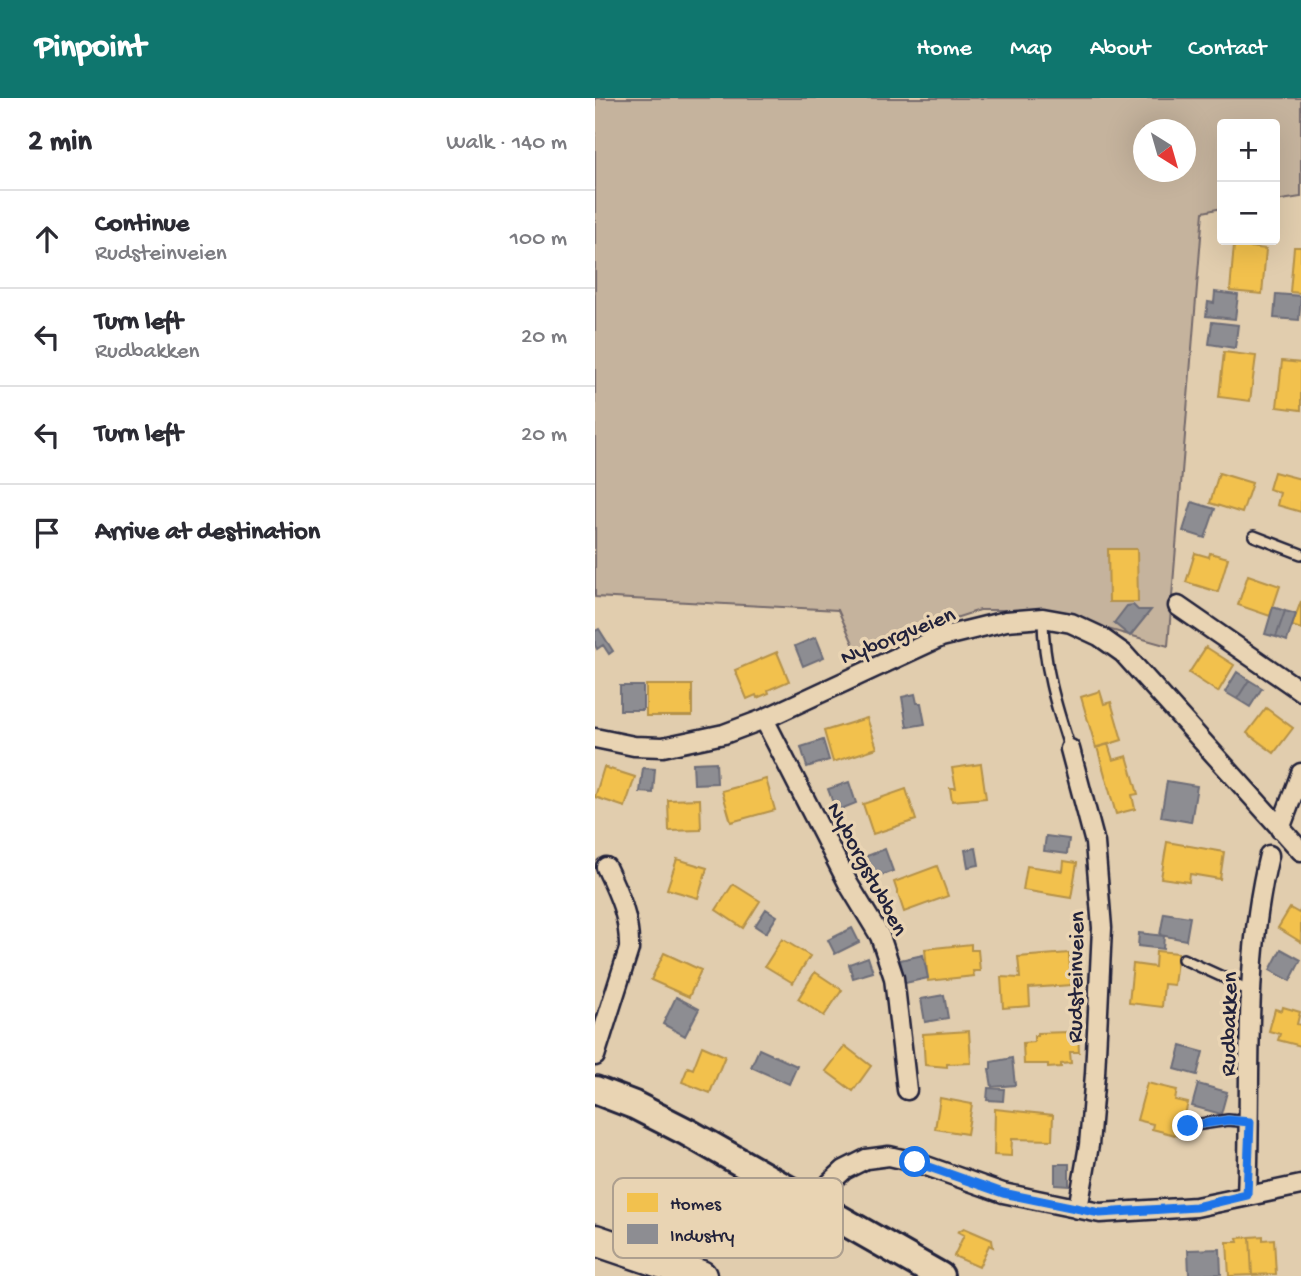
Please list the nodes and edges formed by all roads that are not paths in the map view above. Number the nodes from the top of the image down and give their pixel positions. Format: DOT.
graph roads {
  1 [pos="1254,536"];
  2 [pos="1301,554"];
  3 [pos="1178,606"];
  4 [pos="1044,618"];
  5 [pos="1301,691"];
  6 [pos="764,719"];
  7 [pos="595,738"];
  8 [pos="1070,749"];
  9 [pos="1301,774"];
  10 [pos="1280,830"];
  11 [pos="1301,851"];
  12 [pos="1269,855"];
  13 [pos="606,867"];
  14 [pos="1183,959"];
  15 [pos="1250,993"];
  16 [pos="595,1056"];
  17 [pos="595,1090"];
  18 [pos="907,1090"];
  19 [pos="1250,1122"];
  20 [pos="1188,1126"];
  21 [pos="768,1178"];
  22 [pos="836,1178"];
  23 [pos="1301,1185"];
  24 [pos="1247,1195"];
  25 [pos="1078,1209"];
  26 [pos="843,1221"];
  27 [pos="595,1240"];
  28 [pos="613,1246"];
  29 [pos="648,1258"];
  30 [pos="595,1260"];
  31 [pos="640,1276"];
  32 [pos="701,1276"];
  33 [pos="940,1276"];
  1 -- 2 [label="lane"];
  3 -- 5 [label="street"];
  4 -- 6 [label="street, Nyborgveien"];
  4 -- 8 [label="lane"];
  4 -- 10 [label="street, Nyborgveien"];
  6 -- 7 [label="street, Nyborgveien"];
  6 -- 18 [label="street, Nyborgstubben"];
  8 -- 25 [label="street, Rudsteinveien"];
  9 -- 10 [label="street"];
  10 -- 11 [label="street, Nyborgveien"];
  12 -- 15 [label="street, Rudbakken"];
  13 -- 16 [label="street"];
  14 -- 15 [label="lane"];
  15 -- 19 [label="street, Rudbakken"];
  17 -- 21 [label="main road"];
  19 -- 20 [label="lane"];
  19 -- 24 [label="street, Rudbakken"];
  22 -- 25 [label="street"];
  23 -- 24 [label="street"];
  24 -- 25 [label="street"];
  26 -- 33 [label="main road"];
  27 -- 28 [label="highway"];
  29 -- 32 [label="highway"];
  30 -- 31 [label="highway"];
}
